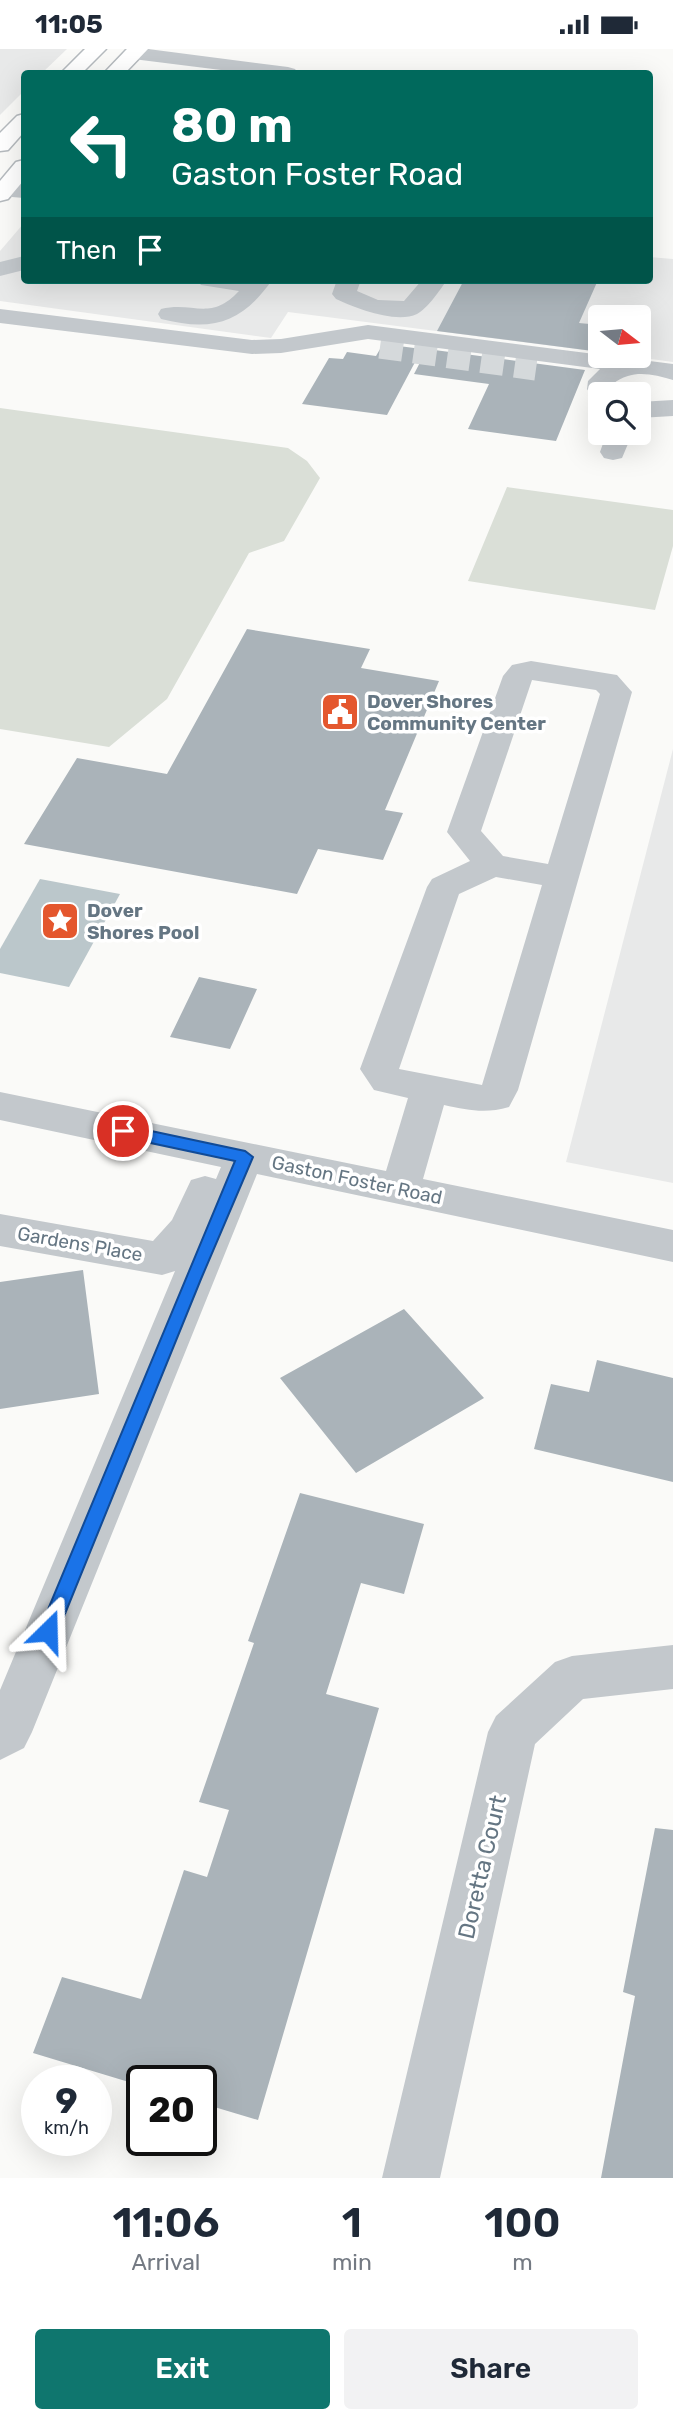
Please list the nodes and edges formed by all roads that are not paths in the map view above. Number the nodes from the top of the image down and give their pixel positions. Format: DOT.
graph roads {
  1 [pos="96,49"];
  2 [pos="136,51"];
  3 [pos="74,70"];
  4 [pos="117,70"];
  5 [pos="267,70"];
  6 [pos="21,171"];
  7 [pos="7,191"];
  8 [pos="21,267"];
  9 [pos="257,284"];
  10 [pos="348,284"];
  11 [pos="431,284"];
  12 [pos="6,285"];
  13 [pos="0,316"];
  14 [pos="321,340"];
  15 [pos="380,347"];
  16 [pos="588,360"];
  17 [pos="651,367"];
  18 [pos="623,368"];
  19 [pos="536,369"];
  20 [pos="673,372"];
  21 [pos="594,382"];
  22 [pos="607,382"];
  23 [pos="673,408"];
  24 [pos="651,409"];
  25 [pos="492,865"];
  26 [pos="560,877"];
  27 [pos="430,1089"];
  28 [pos="0,1105"];
  29 [pos="234,1154"];
  30 [pos="400,1189"];
  31 [pos="0,1230"];
  32 [pos="673,1246"];
  33 [pos="673,1667"];
  34 [pos="0,1737"];
  35 [pos="411,2178"];
  1 -- 3 [label="main road"];
  2 -- 4 [label="main road"];
  2 -- 5 [label="street"];
  6 -- 7 [label="main road"];
  8 -- 12 [label="street"];
  9 -- 12 [label="street"];
  10 -- 11 [label="street"];
  13 -- 14 [label="street"];
  14 -- 15 [label="street"];
  14 -- 16 [label="street"];
  17 -- 20 [label="street"];
  18 -- 22 [label="street"];
  19 -- 21 [label="street"];
  23 -- 24 [label="street"];
  25 -- 26 [label="street"];
  25 -- 26 [label="street"];
  25 -- 27 [label="street"];
  26 -- 27 [label="street"];
  27 -- 30 [label="street"];
  28 -- 29 [label="street, Gaston Foster Road"];
  29 -- 30 [label="street, Gaston Foster Road"];
  29 -- 31 [label="street, Gardens Place"];
  29 -- 34 [label="street"];
  30 -- 32 [label="street, Gaston Foster Road"];
  33 -- 35 [label="street, Doretta Court"];
}
